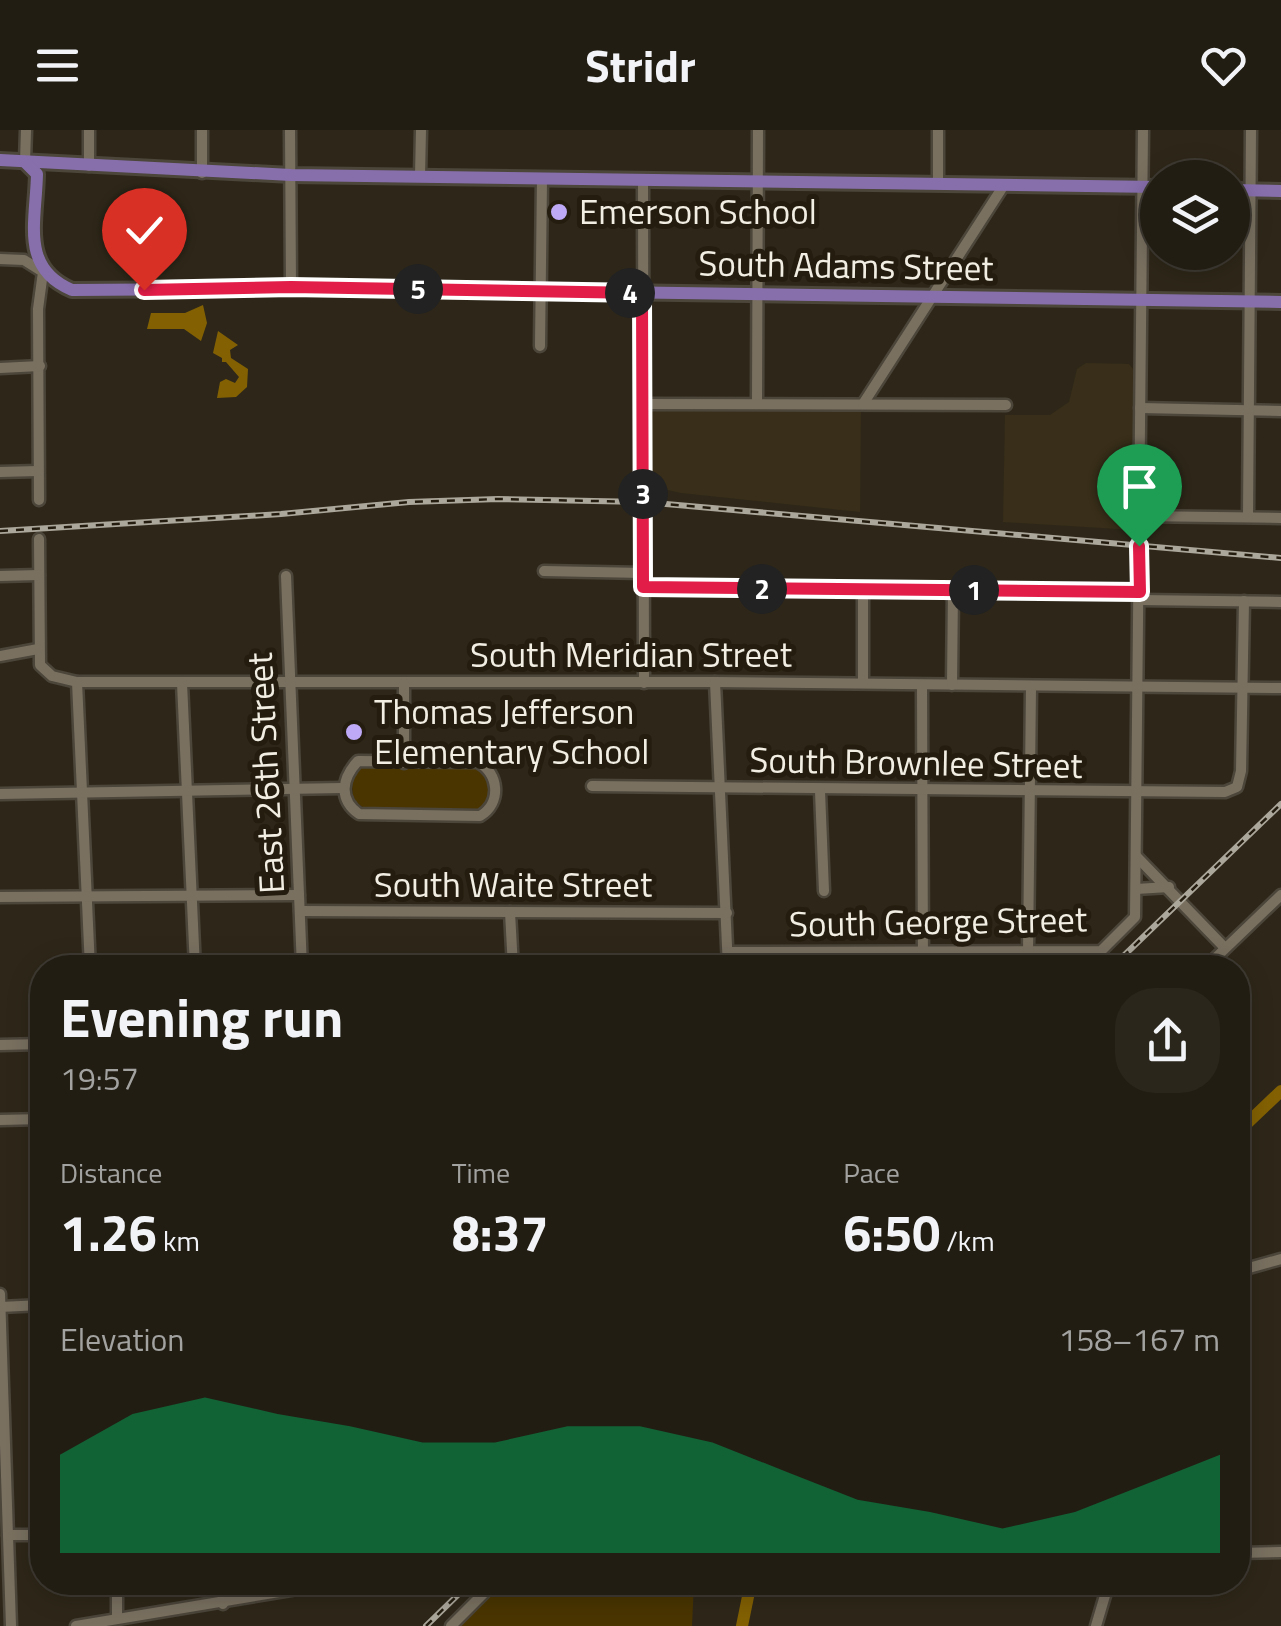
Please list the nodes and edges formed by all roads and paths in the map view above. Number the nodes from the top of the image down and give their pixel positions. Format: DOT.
graph roads {
  1 [pos="26,130"];
  2 [pos="89,130"];
  3 [pos="202,130"];
  4 [pos="290,130"];
  5 [pos="421,130"];
  6 [pos="758,130"];
  7 [pos="938,130"];
  8 [pos="1143,130"];
  9 [pos="1251,130"];
  10 [pos="0,160"];
  11 [pos="1142,160"];
  12 [pos="26,162"];
  13 [pos="52,163"];
  14 [pos="89,166"];
  15 [pos="202,173"];
  16 [pos="37,174"];
  17 [pos="291,175"];
  18 [pos="420,176"];
  19 [pos="542,179"];
  20 [pos="643,181"];
  21 [pos="757,181"];
  22 [pos="938,183"];
  23 [pos="1004,184"];
  24 [pos="1140,187"];
  25 [pos="1251,190"];
  26 [pos="1281,190"];
  27 [pos="0,259"];
  28 [pos="1142,270"];
  29 [pos="43,272"];
  30 [pos="291,287"];
  31 [pos="540,291"];
  32 [pos="642,293"];
  33 [pos="757,294"];
  34 [pos="931,298"];
  35 [pos="1142,300"];
  36 [pos="1250,300"];
  37 [pos="1281,302"];
  38 [pos="540,346"];
  39 [pos="40,366"];
  40 [pos="0,368"];
  41 [pos="757,403"];
  42 [pos="641,404"];
  43 [pos="863,404"];
  44 [pos="1006,405"];
  45 [pos="1140,408"];
  46 [pos="1249,411"];
  47 [pos="1281,412"];
  48 [pos="0,472"];
  49 [pos="38,472"];
  50 [pos="40,500"];
  51 [pos="1140,516"];
  52 [pos="1248,518"];
  53 [pos="1281,518"];
  54 [pos="39,539"];
  55 [pos="544,571"];
  56 [pos="643,573"];
  57 [pos="40,575"];
  58 [pos="0,576"];
  59 [pos="286,576"];
  60 [pos="643,587"];
  61 [pos="954,590"];
  62 [pos="863,591"];
  63 [pos="1140,596"];
  64 [pos="1244,601"];
  65 [pos="1281,602"];
  66 [pos="38,649"];
  67 [pos="0,656"];
  68 [pos="78,682"];
  69 [pos="288,682"];
  70 [pos="715,682"];
  71 [pos="182,683"];
  72 [pos="404,683"];
  73 [pos="644,683"];
  74 [pos="863,683"];
  75 [pos="922,685"];
  76 [pos="952,685"];
  77 [pos="1030,686"];
  78 [pos="1138,686"];
  79 [pos="1242,688"];
  80 [pos="1281,688"];
  81 [pos="404,762"];
  82 [pos="592,786"];
  83 [pos="343,788"];
  84 [pos="295,789"];
  85 [pos="720,789"];
  86 [pos="83,790"];
  87 [pos="921,790"];
  88 [pos="820,791"];
  89 [pos="187,792"];
  90 [pos="1030,792"];
  91 [pos="1137,792"];
  92 [pos="0,794"];
  93 [pos="1136,856"];
  94 [pos="1169,887"];
  95 [pos="1136,889"];
  96 [pos="824,890"];
  97 [pos="191,894"];
  98 [pos="298,894"];
  99 [pos="1281,895"];
  100 [pos="0,898"];
  101 [pos="86,898"];
  102 [pos="300,911"];
  103 [pos="510,912"];
  104 [pos="726,913"];
  105 [pos="1225,948"];
  106 [pos="922,949"];
  107 [pos="728,952"];
  108 [pos="1028,952"];
  109 [pos="89,955"];
  110 [pos="194,955"];
  111 [pos="302,955"];
  112 [pos="512,955"];
  113 [pos="922,955"];
  114 [pos="1218,955"];
  115 [pos="0,1044"];
  116 [pos="30,1044"];
  117 [pos="30,1119"];
  118 [pos="0,1120"];
  119 [pos="1281,1259"];
  120 [pos="1250,1268"];
  121 [pos="0,1294"];
  122 [pos="30,1305"];
  123 [pos="0,1306"];
  124 [pos="8,1535"];
  125 [pos="30,1535"];
  126 [pos="1281,1552"];
  127 [pos="1250,1553"];
  128 [pos="117,1595"];
  129 [pos="223,1595"];
  130 [pos="271,1595"];
  131 [pos="481,1595"];
  132 [pos="1105,1595"];
  133 [pos="223,1604"];
  134 [pos="118,1619"];
  135 [pos="10,1626"];
  136 [pos="76,1626"];
  137 [pos="451,1626"];
  138 [pos="1096,1626"];
  1 -- 12 [label="street"];
  2 -- 14 [label="street"];
  3 -- 15 [label="street"];
  4 -- 17 [label="street"];
  5 -- 18 [label="street"];
  6 -- 21 [label="street"];
  7 -- 22 [label="street"];
  8 -- 11 [label="street, South George Street"];
  9 -- 25 [label="street"];
  10 -- 12 [label="main road"];
  12 -- 13 [label="main road"];
  12 -- 16 [label="main road"];
  13 -- 14 [label="main road"];
  13 -- 16 [label="main road"];
  14 -- 15 [label="main road"];
  15 -- 17 [label="main road"];
  16 -- 29 [label="main road"];
  17 -- 18 [label="main road"];
  17 -- 30 [label="street"];
  18 -- 19 [label="main road"];
  19 -- 20 [label="main road"];
  19 -- 31 [label="street"];
  20 -- 21 [label="main road"];
  20 -- 32 [label="street"];
  21 -- 22 [label="main road"];
  21 -- 33 [label="street"];
  22 -- 23 [label="main road"];
  23 -- 24 [label="main road"];
  23 -- 34 [label="street"];
  25 -- 26 [label="main road"];
  25 -- 36 [label="street"];
  27 -- 29 [label="street, South Adams Street"];
  28 -- 35 [label="street, South George Street"];
  29 -- 30 [label="main road, South Adams Street"];
  29 -- 39 [label="street"];
  30 -- 31 [label="main road, South Adams Street"];
  31 -- 32 [label="main road, South Adams Street"];
  31 -- 38 [label="street"];
  32 -- 33 [label="main road, South Adams Street"];
  32 -- 42 [label="street"];
  33 -- 34 [label="main road, South Adams Street"];
  33 -- 41 [label="street"];
  34 -- 35 [label="main road, South Adams Street"];
  34 -- 43 [label="street"];
  35 -- 36 [label="main road, South Adams Street"];
  35 -- 45 [label="street, South George Street"];
  36 -- 37 [label="main road, South Adams Street"];
  36 -- 46 [label="street"];
  39 -- 40 [label="street"];
  39 -- 49 [label="street"];
  41 -- 42 [label="street"];
  41 -- 43 [label="street"];
  42 -- 56 [label="street"];
  43 -- 44 [label="street"];
  45 -- 46 [label="street"];
  45 -- 51 [label="street, South George Street"];
  46 -- 47 [label="street"];
  46 -- 52 [label="street"];
  48 -- 49 [label="street"];
  49 -- 50 [label="street"];
  51 -- 52 [label="street"];
  51 -- 63 [label="street, South George Street"];
  52 -- 53 [label="street"];
  54 -- 57 [label="street"];
  55 -- 56 [label="street"];
  56 -- 60 [label="street"];
  57 -- 58 [label="street"];
  57 -- 66 [label="street"];
  59 -- 69 [label="street, East 26th Street"];
  60 -- 62 [label="street"];
  60 -- 73 [label="street"];
  61 -- 62 [label="street"];
  61 -- 63 [label="street"];
  61 -- 76 [label="street"];
  62 -- 74 [label="street"];
  63 -- 64 [label="street"];
  63 -- 78 [label="street, South George Street"];
  64 -- 65 [label="street"];
  64 -- 79 [label="street"];
  66 -- 67 [label="street"];
  66 -- 68 [label="street"];
  68 -- 71 [label="street, South Meridian Street"];
  68 -- 86 [label="street"];
  69 -- 71 [label="street, South Meridian Street"];
  69 -- 72 [label="street, South Meridian Street"];
  69 -- 84 [label="street, East 26th Street"];
  70 -- 73 [label="street, South Meridian Street"];
  70 -- 74 [label="street, South Meridian Street"];
  70 -- 85 [label="street"];
  71 -- 89 [label="street"];
  72 -- 73 [label="street, South Meridian Street"];
  72 -- 81 [label="street"];
  74 -- 75 [label="street, South Meridian Street"];
  75 -- 76 [label="street, South Meridian Street"];
  75 -- 87 [label="street"];
  76 -- 77 [label="street, South Meridian Street"];
  77 -- 78 [label="street, South Meridian Street"];
  77 -- 90 [label="street"];
  78 -- 79 [label="street, South Meridian Street"];
  78 -- 91 [label="street, South George Street"];
  79 -- 80 [label="street, South Meridian Street"];
  79 -- 91 [label="street, South Brownlee Street"];
  81 -- 83 [label="street"];
  81 -- 83 [label="street"];
  82 -- 85 [label="street, South Brownlee Street"];
  83 -- 84 [label="street"];
  84 -- 89 [label="street"];
  84 -- 98 [label="street, East 26th Street"];
  85 -- 88 [label="street, South Brownlee Street"];
  85 -- 104 [label="street"];
  86 -- 89 [label="street"];
  86 -- 92 [label="street"];
  86 -- 101 [label="street"];
  87 -- 88 [label="street, South Brownlee Street"];
  87 -- 90 [label="street, South Brownlee Street"];
  87 -- 106 [label="street"];
  88 -- 96 [label="street"];
  89 -- 97 [label="street"];
  90 -- 91 [label="street, South Brownlee Street"];
  90 -- 108 [label="street"];
  91 -- 93 [label="street, South George Street"];
  93 -- 94 [label="street"];
  93 -- 95 [label="street, South George Street"];
  94 -- 95 [label="street"];
  94 -- 105 [label="street"];
  95 -- 108 [label="street, South George Street"];
  97 -- 98 [label="street"];
  97 -- 101 [label="street"];
  97 -- 110 [label="street"];
  98 -- 102 [label="street, East 26th Street"];
  99 -- 105 [label="street"];
  100 -- 101 [label="street"];
  101 -- 109 [label="street"];
  102 -- 103 [label="street, South Waite Street"];
  102 -- 111 [label="street, East 26th Street"];
  103 -- 104 [label="street, South Waite Street"];
  103 -- 112 [label="street"];
  104 -- 107 [label="street"];
  105 -- 114 [label="street"];
  106 -- 107 [label="street, South George Street"];
  106 -- 108 [label="street, South George Street"];
  106 -- 113 [label="street"];
  115 -- 116 [label="street"];
  117 -- 118 [label="street"];
  119 -- 120 [label="street"];
  121 -- 123 [label="street"];
  122 -- 123 [label="street"];
  123 -- 124 [label="street"];
  124 -- 125 [label="street"];
  124 -- 135 [label="street"];
  126 -- 127 [label="street"];
  128 -- 134 [label="street"];
  129 -- 133 [label="street"];
  130 -- 133 [label="street"];
  131 -- 137 [label="street"];
  132 -- 138 [label="street"];
  133 -- 134 [label="street"];
  134 -- 136 [label="street"];
}
